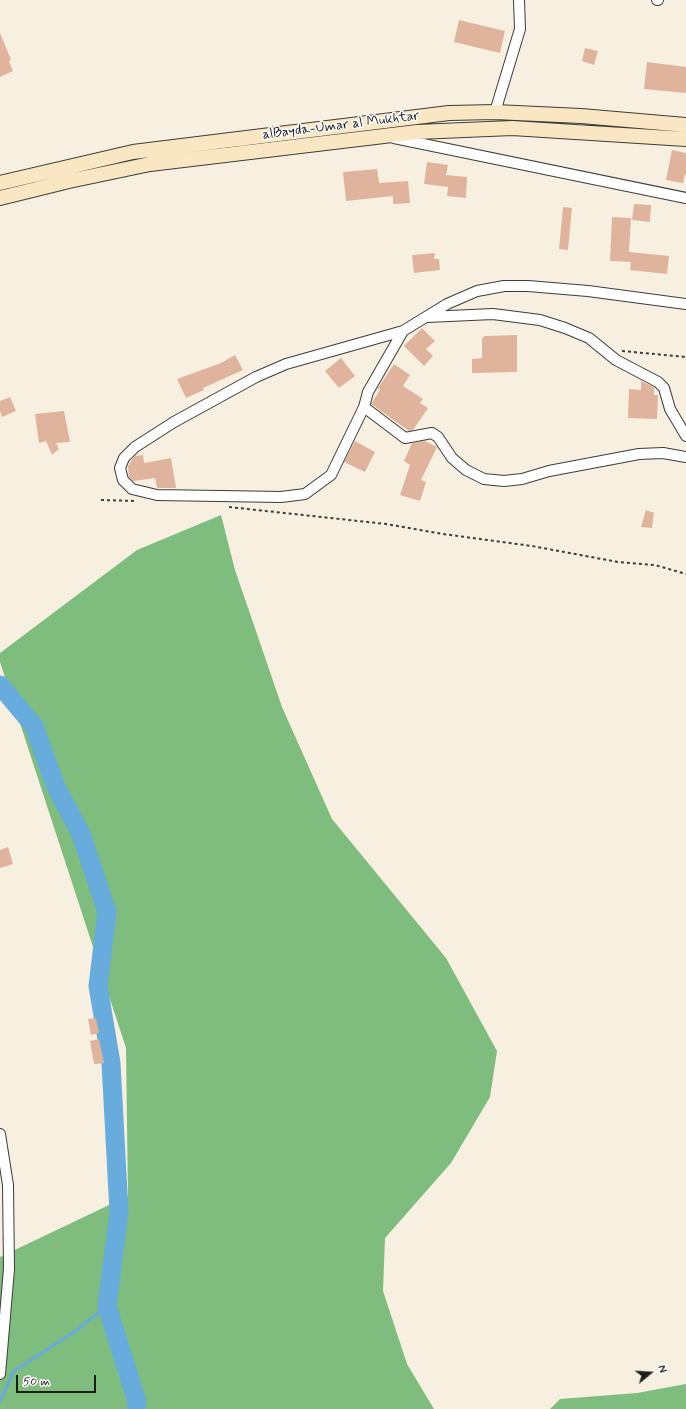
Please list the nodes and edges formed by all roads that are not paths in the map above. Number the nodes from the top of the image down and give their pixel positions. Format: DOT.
graph roads {
  1 [pos="519,0"];
  2 [pos="495,112"];
  3 [pos="686,125"];
  4 [pos="384,136"];
  5 [pos="686,139"];
  6 [pos="147,150"];
  7 [pos="150,164"];
  8 [pos="0,183"];
  9 [pos="0,198"];
  10 [pos="686,198"];
  11 [pos="686,304"];
  12 [pos="425,317"];
  13 [pos="403,331"];
  14 [pos="364,407"];
  15 [pos="686,436"];
  16 [pos="686,457"];
  17 [pos="0,1134"];
  18 [pos="0,1374"];
  1 -- 2 [label="street"];
  2 -- 3 [label="main road, alBayda-Umar al Mukhtar"];
  2 -- 6 [label="main road, alBayda-Umar al Mukhtar"];
  4 -- 5 [label="main road, alBayda-Umar al Mukhtar"];
  4 -- 7 [label="main road, alBayda-Umar al Mukhtar"];
  4 -- 10 [label="street"];
  6 -- 7 [label="main road"];
  6 -- 8 [label="main road, alBayda-Umar al Mukhtar"];
  7 -- 9 [label="main road, alBayda-Umar al Mukhtar"];
  11 -- 12 [label="street"];
  12 -- 13 [label="street"];
  12 -- 15 [label="street"];
  13 -- 14 [label="street"];
  13 -- 14 [label="street"];
  14 -- 16 [label="street"];
  17 -- 18 [label="street"];
}
